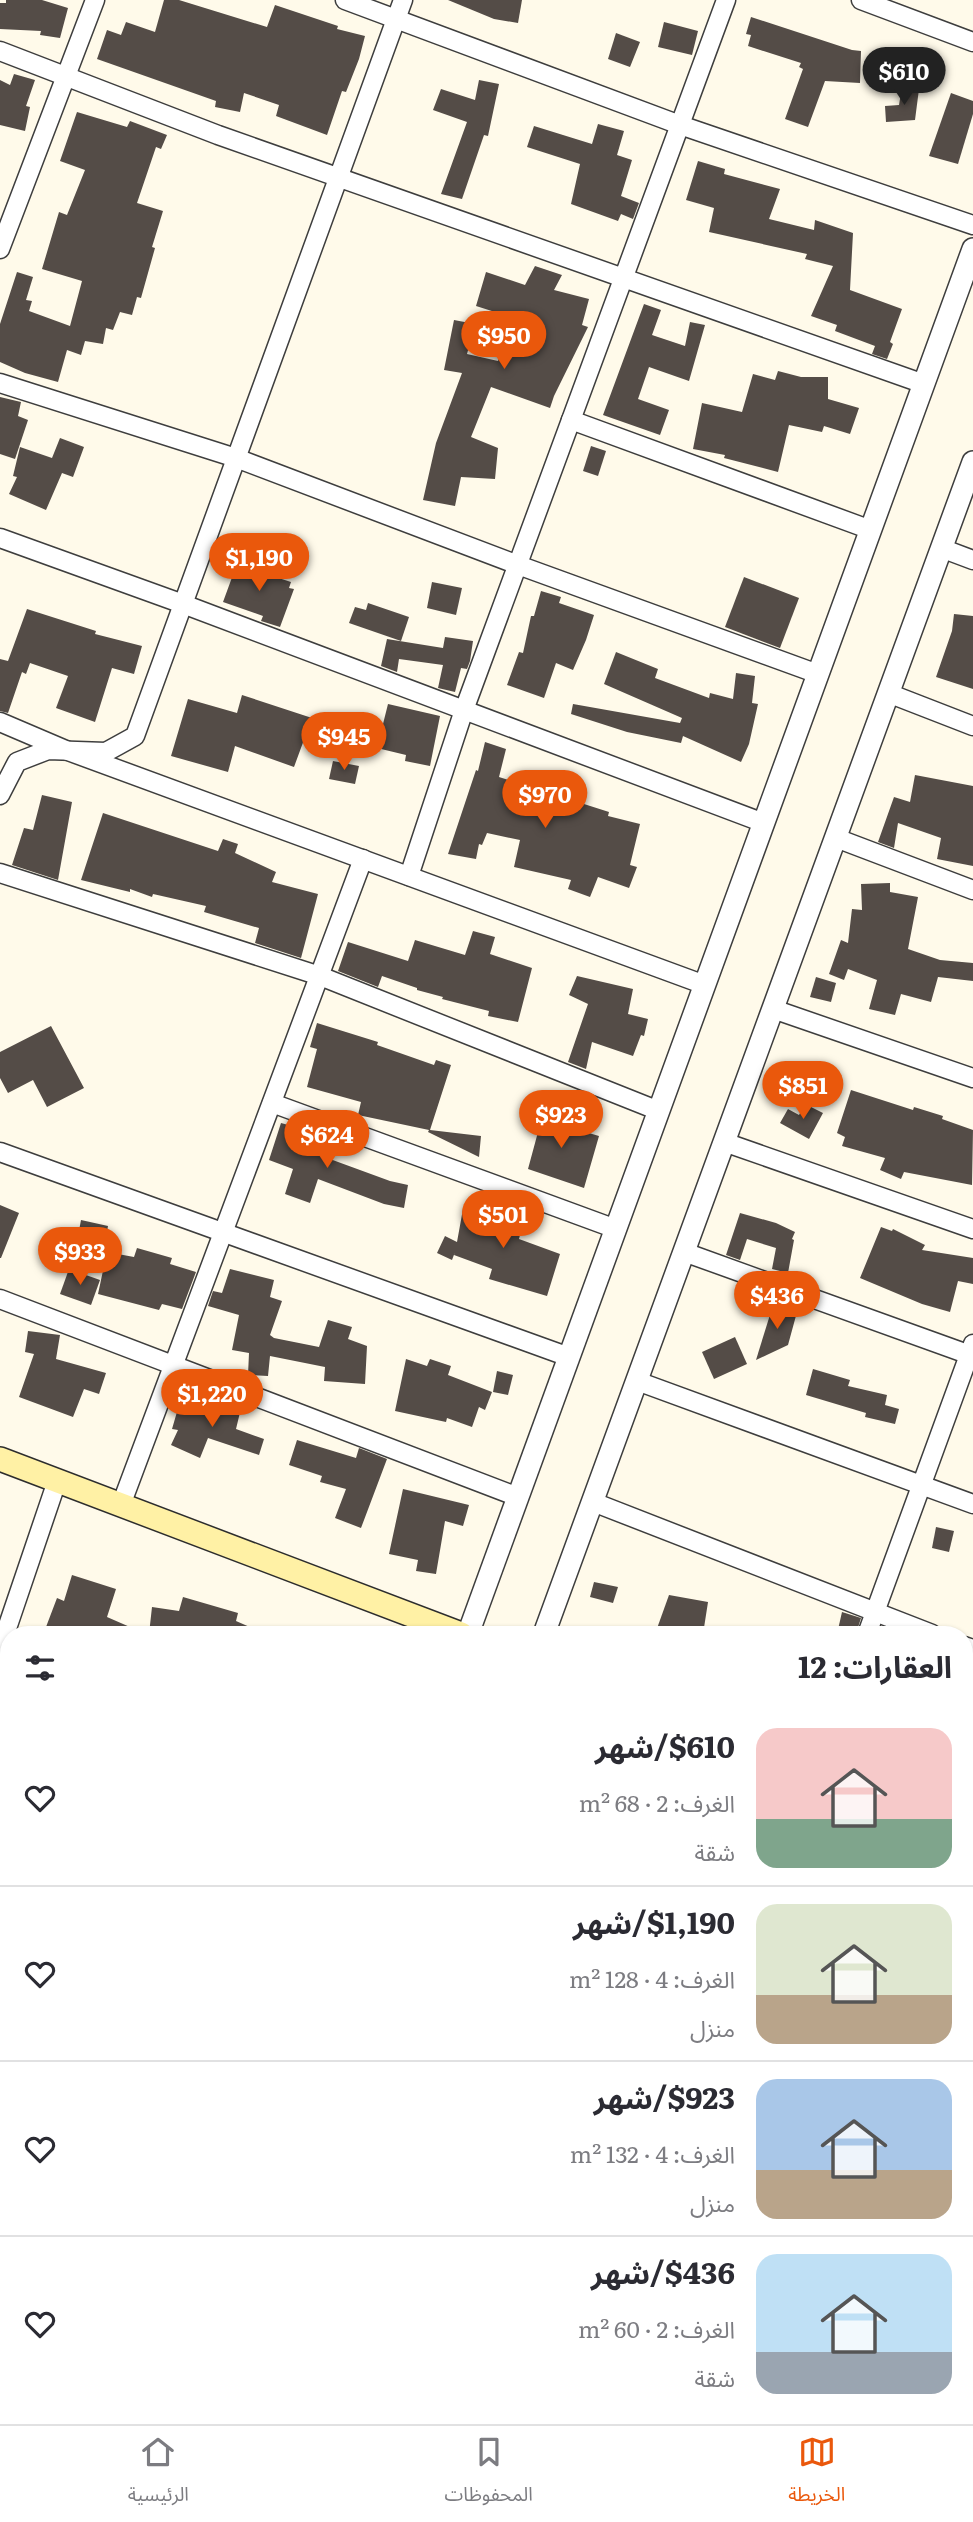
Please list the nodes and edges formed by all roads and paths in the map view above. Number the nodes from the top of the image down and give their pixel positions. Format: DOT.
graph roads {
  1 [pos="95,0"];
  2 [pos="345,0"];
  3 [pos="403,0"];
  4 [pos="726,0"];
  5 [pos="861,0"];
  6 [pos="396,19"];
  7 [pos="973,42"];
  8 [pos="0,51"];
  9 [pos="66,76"];
  10 [pos="680,125"];
  11 [pos="338,178"];
  12 [pos="6,214"];
  13 [pos="973,225"];
  14 [pos="0,249"];
  15 [pos="973,249"];
  16 [pos="624,276"];
  17 [pos="0,383"];
  18 [pos="924,384"];
  19 [pos="571,420"];
  20 [pos="236,458"];
  21 [pos="973,462"];
  22 [pos="871,530"];
  23 [pos="0,538"];
  24 [pos="941,548"];
  25 [pos="973,560"];
  26 [pos="518,565"];
  27 [pos="183,604"];
  28 [pos="818,674"];
  29 [pos="888,693"];
  30 [pos="464,710"];
  31 [pos="0,722"];
  32 [pos="973,726"];
  33 [pos="68,751"];
  34 [pos="0,795"];
  35 [pos="764,823"];
  36 [pos="836,838"];
  37 [pos="363,859"];
  38 [pos="0,873"];
  39 [pos="409,876"];
  40 [pos="973,890"];
  41 [pos="320,976"];
  42 [pos="705,985"];
  43 [pos="773,1009"];
  44 [pos="973,1079"];
  45 [pos="272,1103"];
  46 [pos="659,1111"];
  47 [pos="724,1142"];
  48 [pos="0,1152"];
  49 [pos="616,1228"];
  50 [pos="973,1229"];
  51 [pos="223,1234"];
  52 [pos="684,1252"];
  53 [pos="0,1299"];
  54 [pos="972,1352"];
  55 [pos="569,1357"];
  56 [pos="174,1366"];
  57 [pos="637,1381"];
  58 [pos="0,1459"];
  59 [pos="57,1481"];
  60 [pos="922,1485"];
  61 [pos="518,1497"];
  62 [pos="593,1502"];
  63 [pos="973,1504"];
  64 [pos="121,1505"];
  65 [pos="875,1614"];
  66 [pos="8,1626"];
  67 [pos="440,1626"];
  68 [pos="471,1626"];
  69 [pos="547,1626"];
  70 [pos="870,1626"];
  71 [pos="909,1626"];
  1 -- 9 [label="street"];
  2 -- 6 [label="street"];
  3 -- 6 [label="street"];
  4 -- 10 [label="street"];
  5 -- 7 [label="street"];
  6 -- 10 [label="street"];
  6 -- 11 [label="street"];
  8 -- 9 [label="street"];
  9 -- 11 [label="street"];
  9 -- 12 [label="street"];
  10 -- 13 [label="street"];
  10 -- 16 [label="street"];
  11 -- 16 [label="street"];
  11 -- 20 [label="street"];
  12 -- 14 [label="street"];
  15 -- 18 [label="street"];
  16 -- 18 [label="street"];
  16 -- 19 [label="street"];
  17 -- 20 [label="street"];
  18 -- 22 [label="street"];
  19 -- 22 [label="street"];
  19 -- 26 [label="street"];
  20 -- 26 [label="street"];
  20 -- 27 [label="street"];
  21 -- 24 [label="street"];
  22 -- 28 [label="street"];
  23 -- 27 [label="street"];
  24 -- 25 [label="street"];
  24 -- 29 [label="street"];
  26 -- 28 [label="street"];
  26 -- 30 [label="street"];
  27 -- 30 [label="street"];
  27 -- 33 [label="street"];
  28 -- 35 [label="street"];
  29 -- 32 [label="street"];
  29 -- 36 [label="street"];
  30 -- 35 [label="street"];
  30 -- 39 [label="street"];
  31 -- 33 [label="street"];
  33 -- 34 [label="street"];
  33 -- 37 [label="street"];
  35 -- 42 [label="street"];
  36 -- 40 [label="street"];
  36 -- 43 [label="street"];
  37 -- 39 [label="street"];
  37 -- 41 [label="street"];
  38 -- 41 [label="street"];
  39 -- 42 [label="street"];
  41 -- 45 [label="street"];
  41 -- 46 [label="street"];
  42 -- 46 [label="street"];
  43 -- 44 [label="street"];
  43 -- 47 [label="street"];
  45 -- 49 [label="street"];
  45 -- 51 [label="street"];
  46 -- 49 [label="street"];
  47 -- 50 [label="street"];
  47 -- 52 [label="street"];
  48 -- 51 [label="street"];
  49 -- 55 [label="street"];
  51 -- 55 [label="street"];
  51 -- 56 [label="street"];
  52 -- 54 [label="street"];
  52 -- 57 [label="street"];
  53 -- 56 [label="street"];
  54 -- 60 [label="street"];
  55 -- 61 [label="street"];
  56 -- 61 [label="street"];
  56 -- 64 [label="street"];
  57 -- 60 [label="street"];
  57 -- 62 [label="street"];
  58 -- 59 [label="main road"];
  59 -- 64 [label="main road"];
  59 -- 66 [label="street"];
  60 -- 63 [label="street"];
  60 -- 65 [label="street"];
  61 -- 68 [label="street"];
  62 -- 65 [label="street"];
  62 -- 69 [label="street"];
  64 -- 67 [label="main road"];
  65 -- 70 [label="street"];
  65 -- 71 [label="street"];
}
